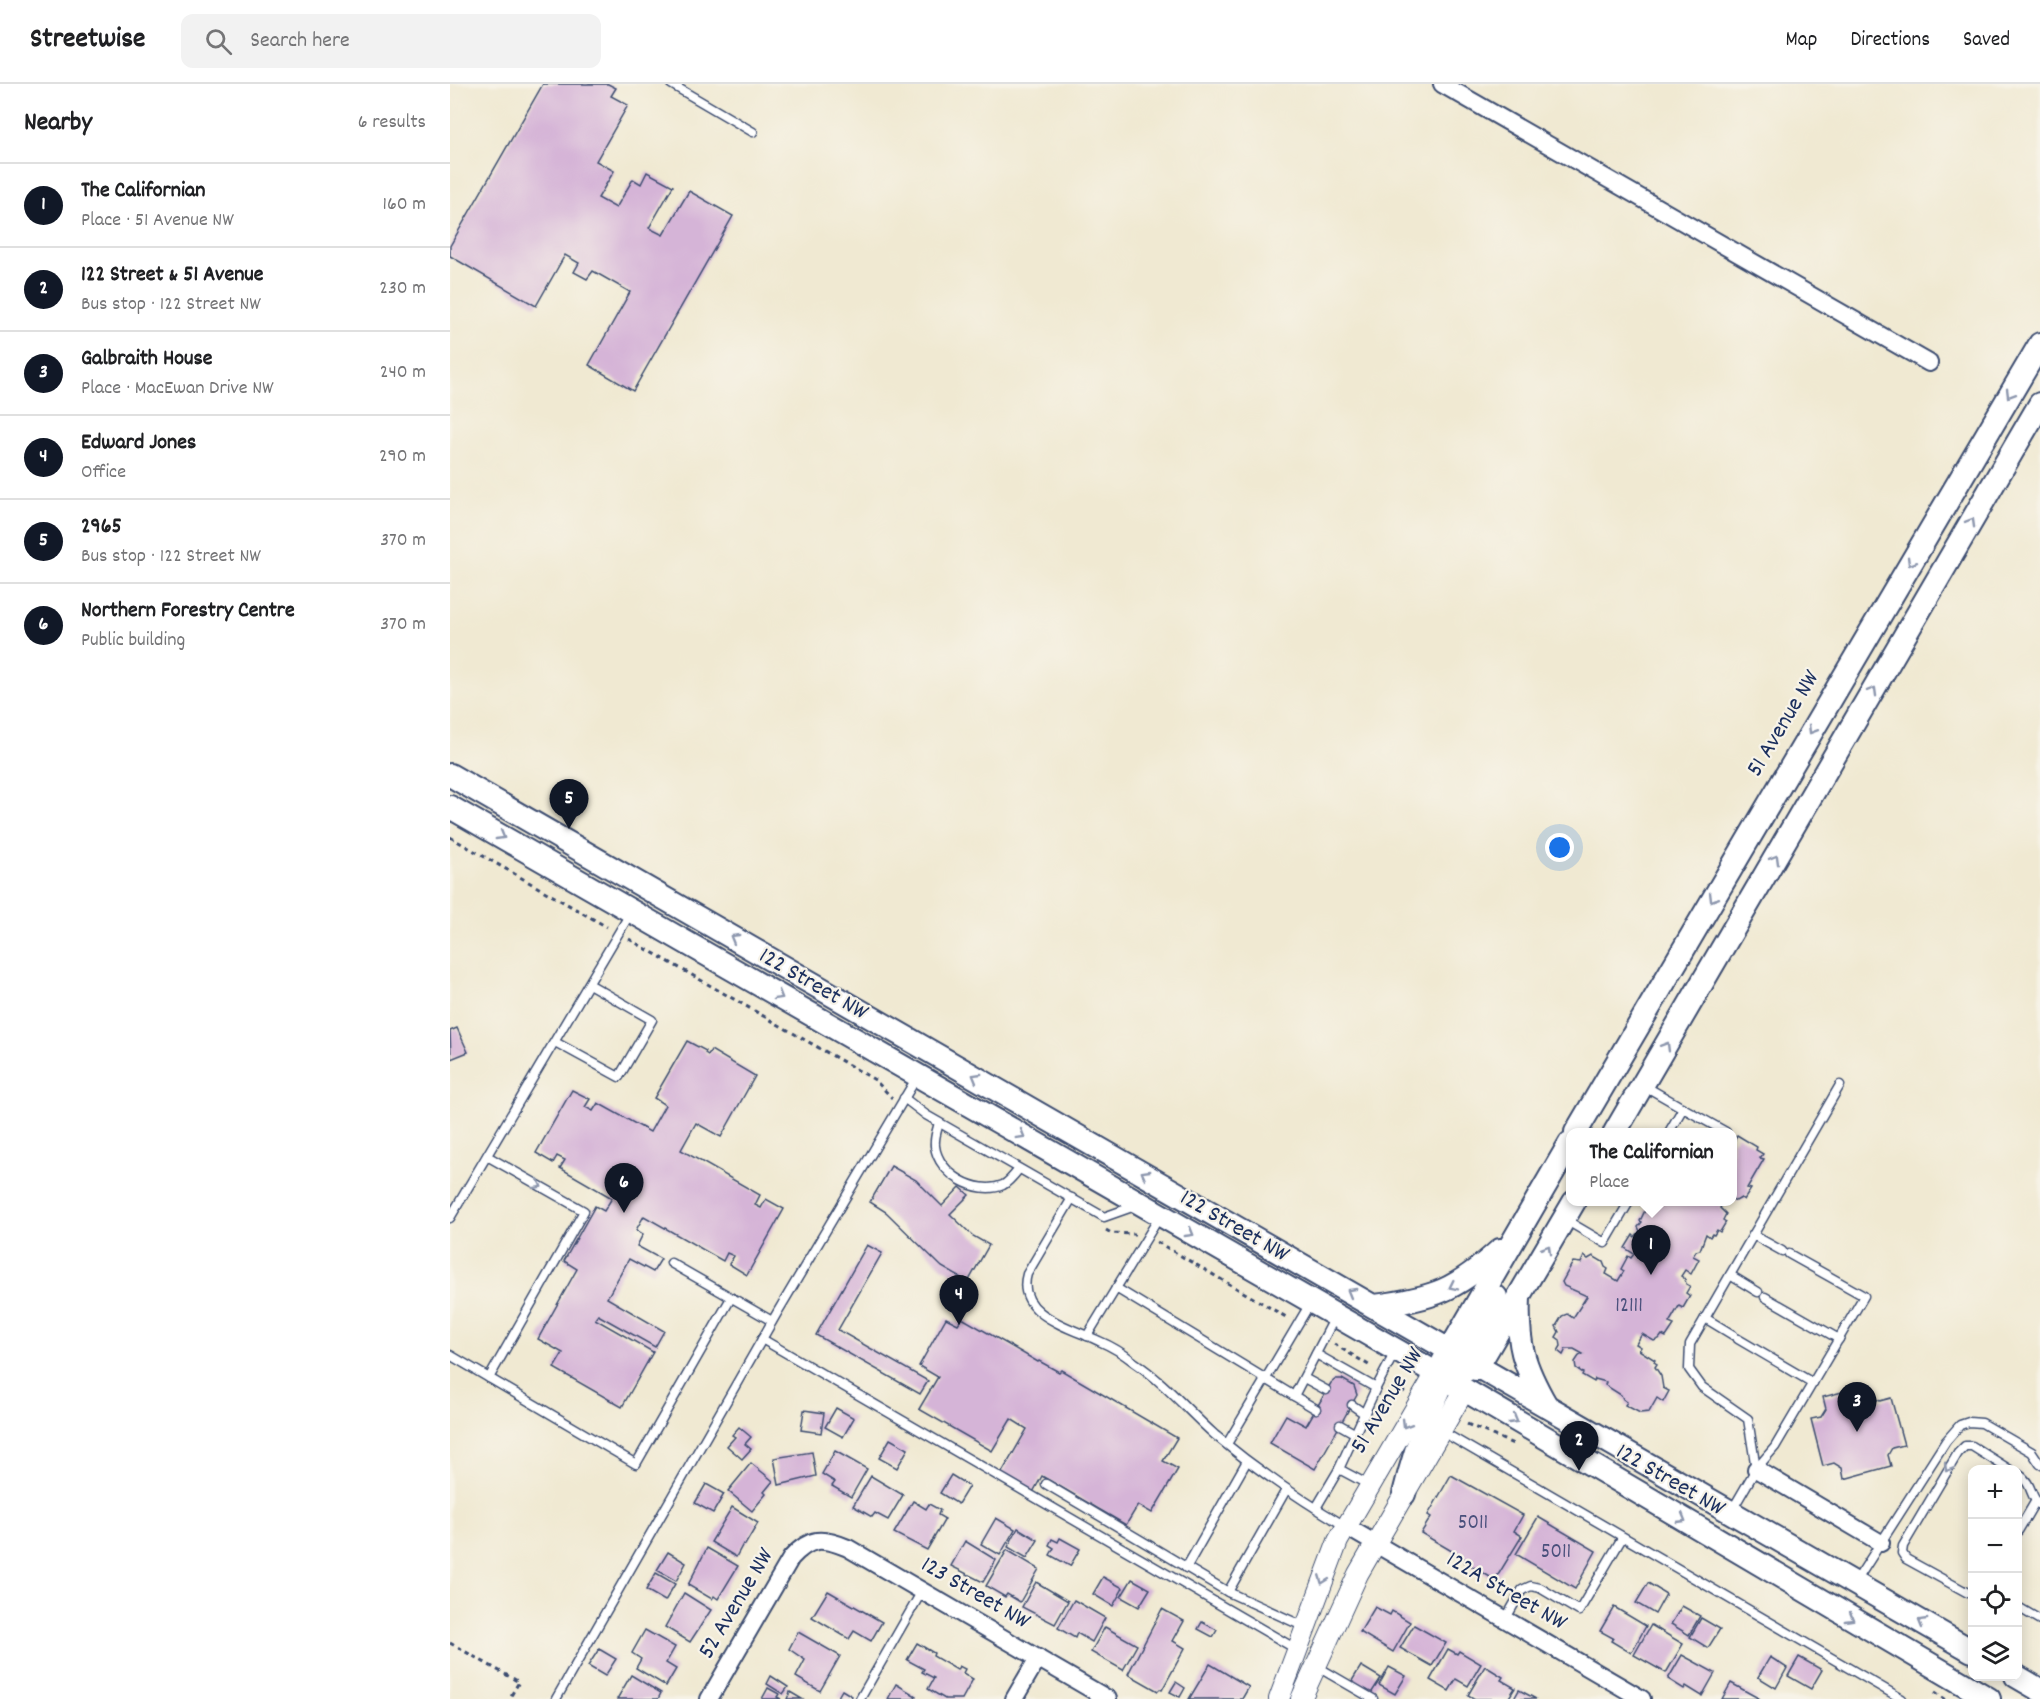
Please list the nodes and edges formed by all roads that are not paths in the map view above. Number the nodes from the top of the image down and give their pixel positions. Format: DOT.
graph roads {
  1 [pos="671,84"];
  2 [pos="1442,84"];
  3 [pos="753,132"];
  4 [pos="2040,344"];
  5 [pos="1929,363"];
  6 [pos="2040,404"];
  7 [pos="450,775"];
  8 [pos="450,807"];
  9 [pos="632,911"];
  10 [pos="589,984"];
  11 [pos="555,1042"];
  12 [pos="918,1076"];
  13 [pos="1643,1085"];
  14 [pos="1840,1085"];
  15 [pos="904,1098"];
  16 [pos="1683,1108"];
  17 [pos="939,1123"];
  18 [pos="1578,1128"];
  19 [pos="1617,1128"];
  20 [pos="1670,1128"];
  21 [pos="1719,1128"];
  22 [pos="1566,1150"];
  23 [pos="487,1156"];
  24 [pos="1019,1169"];
  25 [pos="1554,1171"];
  26 [pos="1072,1198"];
  27 [pos="1140,1204"];
  28 [pos="1627,1206"];
  29 [pos="1569,1210"];
  30 [pos="1160,1216"];
  31 [pos="450,1218"];
  32 [pos="1753,1235"];
  33 [pos="1515,1237"];
  34 [pos="671,1263"];
  35 [pos="1730,1275"];
  36 [pos="1116,1288"];
  37 [pos="1519,1296"];
  38 [pos="731,1298"];
  39 [pos="1311,1302"];
  40 [pos="1374,1306"];
  41 [pos="1335,1316"];
  42 [pos="1705,1318"];
  43 [pos="772,1321"];
  44 [pos="1087,1336"];
  45 [pos="762,1339"];
  46 [pos="1839,1339"];
  47 [pos="1396,1350"];
  48 [pos="1316,1354"];
  49 [pos="450,1355"];
  50 [pos="1465,1358"];
  51 [pos="489,1378"];
  52 [pos="1304,1378"];
  53 [pos="1266,1379"];
  54 [pos="1448,1381"];
  55 [pos="1813,1383"];
  56 [pos="1376,1388"];
  57 [pos="1326,1390"];
  58 [pos="1294,1396"];
  59 [pos="1352,1405"];
  60 [pos="1546,1407"];
  61 [pos="1316,1409"];
  62 [pos="1365,1414"];
  63 [pos="1340,1425"];
  64 [pos="1440,1431"];
  65 [pos="1356,1434"];
  66 [pos="1227,1444"];
  67 [pos="2036,1452"];
  68 [pos="1247,1461"];
  69 [pos="2040,1464"];
  70 [pos="2002,1465"];
  71 [pos="1339,1469"];
  72 [pos="1756,1469"];
  73 [pos="2022,1477"];
  74 [pos="1046,1484"];
  75 [pos="1369,1485"];
  76 [pos="1286,1490"];
  77 [pos="1404,1494"];
  78 [pos="2038,1504"];
  79 [pos="1316,1508"];
  80 [pos="1731,1512"];
  81 [pos="1346,1526"];
  82 [pos="2022,1526"];
  83 [pos="1623,1538"];
  84 [pos="814,1540"];
  85 [pos="1375,1543"];
  86 [pos="1881,1543"];
  87 [pos="1186,1568"];
  88 [pos="1855,1584"];
  89 [pos="922,1592"];
  90 [pos="1228,1592"];
  91 [pos="1968,1593"];
  92 [pos="2022,1609"];
  93 [pos="1505,1620"];
  94 [pos="2040,1620"];
  95 [pos="1305,1627"];
  96 [pos="1297,1649"];
  97 [pos="1968,1649"];
  98 [pos="1038,1658"];
  99 [pos="1316,1666"];
  100 [pos="2022,1680"];
  101 [pos="2040,1690"];
  102 [pos="556,1699"];
  103 [pos="709,1699"];
  104 [pos="860,1699"];
  105 [pos="1014,1699"];
  106 [pos="1108,1699"];
  107 [pos="1279,1699"];
  108 [pos="1301,1699"];
  109 [pos="1373,1699"];
  110 [pos="1642,1699"];
  111 [pos="1902,1699"];
  112 [pos="1989,1699"];
  1 -- 3 [label="lane"];
  2 -- 5 [label="street"];
  4 -- 18 [label="main road, 51 Avenue NW, one-way"];
  13 -- 6 [label="main road, one-way"];
  40 -- 7 [label="main road, 122 Street NW, one-way"];
  8 -- 9 [label="main road, 122 Street NW, one-way"];
  9 -- 10 [label="lane"];
  9 -- 12 [label="main road, 122 Street NW, one-way"];
  10 -- 11 [label="lane"];
  10 -- 11 [label="lane"];
  11 -- 23 [label="lane"];
  12 -- 15 [label="lane"];
  12 -- 27 [label="main road, 122 Street NW, one-way"];
  13 -- 16 [label="lane"];
  13 -- 19 [label="main road"];
  14 -- 32 [label="lane"];
  15 -- 17 [label="lane"];
  15 -- 43 [label="lane"];
  16 -- 20 [label="lane"];
  16 -- 21 [label="lane"];
  17 -- 24 [label="lane"];
  17 -- 24 [label="lane"];
  22 -- 25 [label="main road, 51 Avenue NW"];
  23 -- 31 [label="lane"];
  23 -- 51 [label="lane, one-way"];
  24 -- 26 [label="lane"];
  25 -- 33 [label="main road, 51 Avenue NW"];
  25 -- 50 [label="main road"];
  26 -- 27 [label="lane"];
  26 -- 44 [label="lane"];
  27 -- 30 [label="main road, 122 Street NW"];
  28 -- 29 [label="lane"];
  37 -- 29 [label="main road, 51 Avenue NW, one-way"];
  30 -- 36 [label="lane"];
  30 -- 39 [label="main road, 122 Street NW, one-way"];
  32 -- 35 [label="lane"];
  32 -- 46 [label="lane"];
  33 -- 40 [label="main road, one-way"];
  33 -- 50 [label="main road, 51 Avenue NW"];
  34 -- 38 [label="lane"];
  35 -- 42 [label="lane"];
  35 -- 46 [label="lane"];
  36 -- 44 [label="lane"];
  36 -- 53 [label="lane"];
  37 -- 50 [label="main road, 51 Avenue NW"];
  37 -- 60 [label="main road"];
  38 -- 43 [label="lane"];
  38 -- 51 [label="lane"];
  39 -- 41 [label="main road, 122 Street NW"];
  39 -- 53 [label="lane"];
  40 -- 50 [label="main road, 122 Street NW"];
  41 -- 47 [label="main road, 122 Street NW"];
  41 -- 48 [label="lane"];
  42 -- 55 [label="lane"];
  42 -- 72 [label="lane"];
  43 -- 45 [label="lane"];
  44 -- 66 [label="lane"];
  45 -- 96 [label="lane"];
  45 -- 102 [label="lane"];
  46 -- 55 [label="lane"];
  47 -- 54 [label="main road, 122 Street NW"];
  47 -- 56 [label="lane"];
  48 -- 52 [label="lane"];
  48 -- 56 [label="lane"];
  49 -- 51 [label="lane"];
  50 -- 54 [label="main road, 51 Avenue NW"];
  50 -- 54 [label="main road"];
  50 -- 60 [label="main road, 122 Street NW"];
  52 -- 57 [label="lane"];
  52 -- 58 [label="lane"];
  53 -- 58 [label="lane"];
  53 -- 66 [label="lane"];
  54 -- 64 [label="street, 51 Avenue NW"];
  54 -- 75 [label="street, 51 Avenue NW, one-way"];
  54 -- 77 [label="main road"];
  54 -- 112 [label="main road, 122 Street NW, one-way"];
  55 -- 72 [label="lane"];
  56 -- 62 [label="lane"];
  58 -- 61 [label="lane"];
  59 -- 62 [label="lane"];
  60 -- 80 [label="main road, 122 Street NW"];
  62 -- 65 [label="lane"];
  63 -- 65 [label="lane"];
  64 -- 77 [label="street, 51 Avenue NW"];
  64 -- 83 [label="lane"];
  65 -- 71 [label="lane"];
  66 -- 68 [label="lane"];
  67 -- 69 [label="lane"];
  67 -- 86 [label="lane"];
  68 -- 76 [label="lane"];
  68 -- 87 [label="lane"];
  70 -- 91 [label="lane, one-way"];
  71 -- 75 [label="lane"];
  71 -- 79 [label="lane"];
  72 -- 80 [label="lane"];
  72 -- 86 [label="street"];
  73 -- 78 [label="lane"];
  74 -- 87 [label="lane"];
  75 -- 81 [label="street, 51 Avenue NW"];
  76 -- 79 [label="lane"];
  76 -- 90 [label="lane"];
  77 -- 85 [label="street, 51 Avenue NW"];
  78 -- 82 [label="lane"];
  79 -- 81 [label="lane"];
  80 -- 88 [label="main road, 122 Street NW"];
  81 -- 85 [label="street, 122A Street NW"];
  81 -- 95 [label="street, 51 Avenue NW, one-way"];
  83 -- 93 [label="lane"];
  83 -- 111 [label="lane"];
  84 -- 89 [label="street, 123 Street NW"];
  84 -- 103 [label="street, 52 Avenue NW"];
  85 -- 93 [label="street, 122A Street NW"];
  85 -- 99 [label="street, 51 Avenue NW"];
  86 -- 88 [label="lane"];
  87 -- 90 [label="lane"];
  97 -- 88 [label="main road, 122 Street NW, one-way"];
  89 -- 98 [label="street, 123 Street NW"];
  89 -- 104 [label="lane"];
  90 -- 95 [label="lane"];
  92 -- 94 [label="lane"];
  93 -- 110 [label="street, 122A Street NW"];
  95 -- 96 [label="street, 51 Avenue NW"];
  96 -- 107 [label="street, 51 Avenue NW"];
  98 -- 105 [label="street"];
  98 -- 106 [label="street, 123 Street NW"];
  99 -- 108 [label="street, 51 Avenue NW"];
  99 -- 109 [label="lane"];
  100 -- 101 [label="main road"];
}
